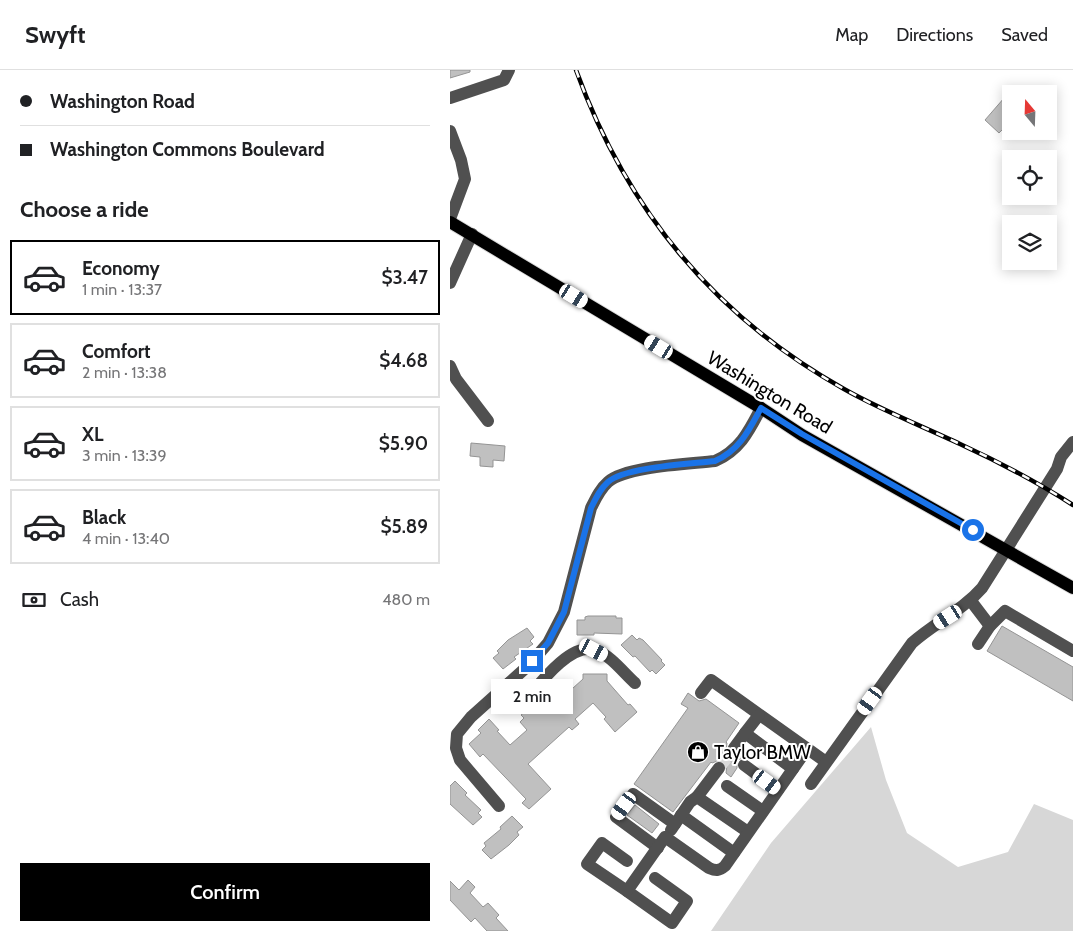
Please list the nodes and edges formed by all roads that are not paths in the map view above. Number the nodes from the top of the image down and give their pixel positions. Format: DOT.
graph roads {
  1 [pos="508,70"];
  2 [pos="450,98"];
  3 [pos="450,131"];
  4 [pos="450,220"];
  5 [pos="472,234"];
  6 [pos="450,283"];
  7 [pos="450,366"];
  8 [pos="761,408"];
  9 [pos="488,421"];
  10 [pos="1073,442"];
  11 [pos="1007,549"];
  12 [pos="1073,588"];
  13 [pos="971,601"];
  14 [pos="990,626"];
  15 [pos="978,644"];
  16 [pos="1073,651"];
  17 [pos="532,661"];
  18 [pos="543,679"];
  19 [pos="509,683"];
  20 [pos="635,683"];
  21 [pos="701,693"];
  22 [pos="759,715"];
  23 [pos="745,734"];
  24 [pos="734,748"];
  25 [pos="807,749"];
  26 [pos="826,762"];
  27 [pos="744,765"];
  28 [pos="719,768"];
  29 [pos="793,769"];
  30 [pos="811,784"];
  31 [pos="727,786"];
  32 [pos="778,790"];
  33 [pos="698,797"];
  34 [pos="499,806"];
  35 [pos="763,811"];
  36 [pos="678,819"];
  37 [pos="748,832"];
  38 [pos="661,843"];
  39 [pos="734,853"];
  40 [pos="627,861"];
  41 [pos="655,878"];
  42 [pos="627,891"];
  1 -- 2 [label="street"];
  3 -- 4 [label="street"];
  4 -- 5 [label="main road, Washington Road"];
  5 -- 6 [label="street"];
  5 -- 8 [label="main road, Washington Road"];
  7 -- 9 [label="street"];
  8 -- 11 [label="main road, Washington Road"];
  8 -- 17 [label="street"];
  10 -- 11 [label="street"];
  11 -- 12 [label="main road, Washington Road"];
  11 -- 13 [label="street"];
  13 -- 14 [label="street"];
  13 -- 26 [label="street"];
  14 -- 15 [label="street"];
  14 -- 16 [label="street"];
  17 -- 18 [label="street"];
  17 -- 19 [label="street"];
  18 -- 19 [label="street"];
  18 -- 20 [label="street"];
  19 -- 34 [label="street"];
  21 -- 22 [label="street"];
  22 -- 23 [label="street"];
  22 -- 25 [label="street"];
  23 -- 24 [label="street"];
  23 -- 29 [label="street"];
  25 -- 26 [label="street"];
  25 -- 29 [label="street"];
  26 -- 30 [label="street"];
  27 -- 32 [label="street"];
  28 -- 33 [label="street"];
  29 -- 32 [label="street"];
  31 -- 35 [label="street"];
  32 -- 35 [label="street"];
  33 -- 36 [label="street"];
  33 -- 37 [label="street"];
  35 -- 37 [label="street"];
  36 -- 38 [label="street"];
  36 -- 38 [label="street"];
  36 -- 39 [label="street"];
  37 -- 39 [label="street"];
  38 -- 39 [label="street"];
  38 -- 42 [label="street"];
  40 -- 42 [label="street"];
  41 -- 42 [label="street"];
}
